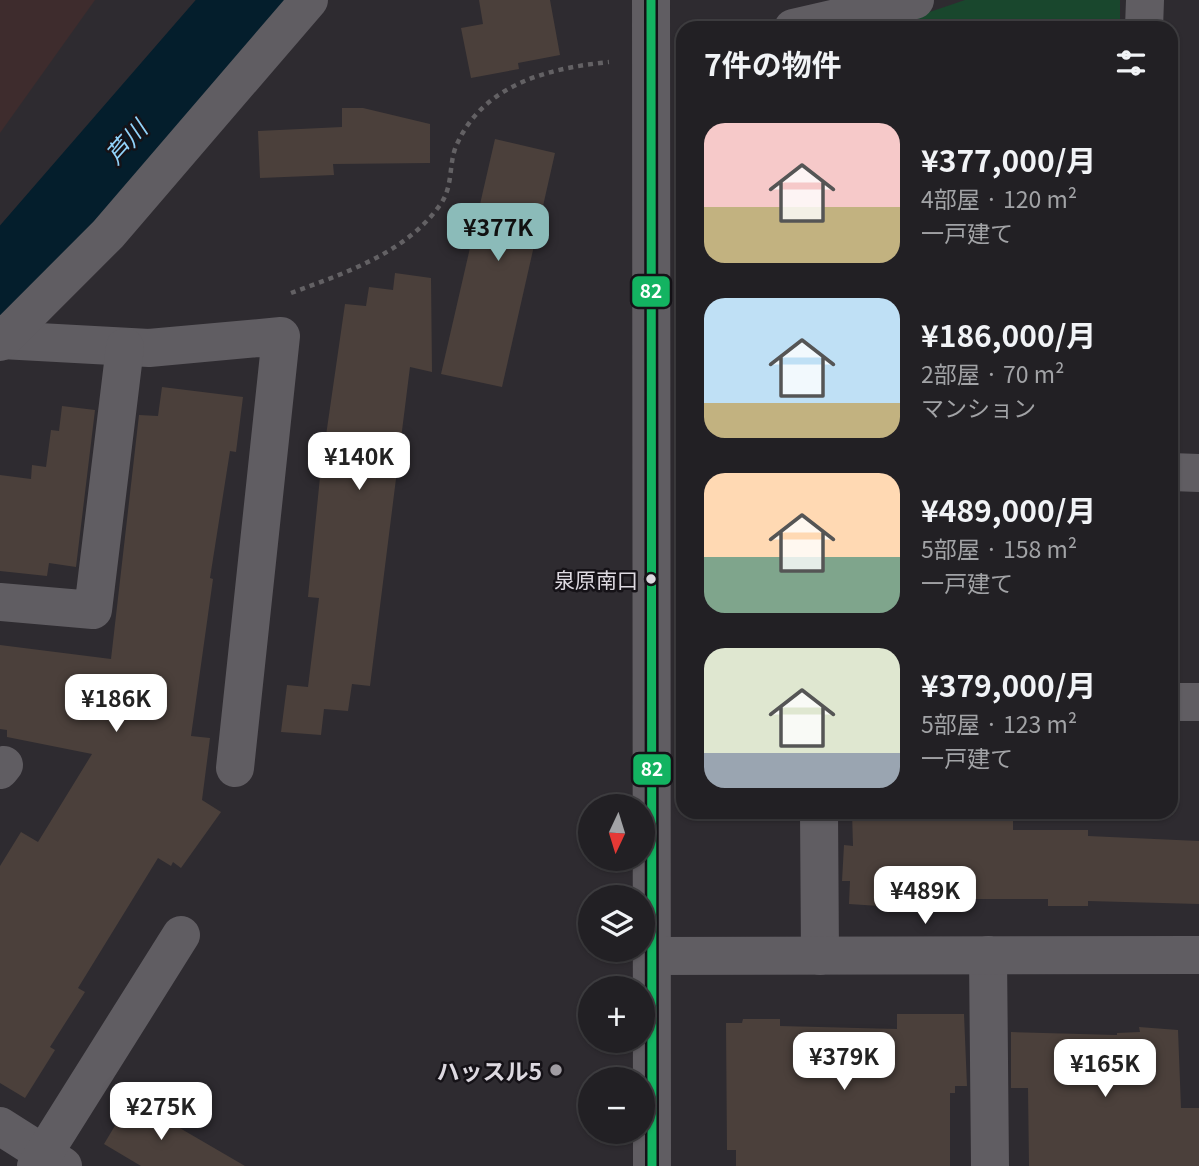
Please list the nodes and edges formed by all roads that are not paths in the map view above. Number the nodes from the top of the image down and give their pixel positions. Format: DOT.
graph roads {
  1 [pos="309,0"];
  2 [pos="651,0"];
  3 [pos="915,0"];
  4 [pos="1145,0"];
  5 [pos="824,21"];
  6 [pos="1144,21"];
  7 [pos="667,55"];
  8 [pos="1,341"];
  9 [pos="125,347"];
  10 [pos="1178,472"];
  11 [pos="1199,472"];
  12 [pos="0,602"];
  13 [pos="1178,702"];
  14 [pos="1199,702"];
  15 [pos="235,768"];
  16 [pos="819,819"];
  17 [pos="653,885"];
  18 [pos="181,935"];
  19 [pos="1199,955"];
  20 [pos="820,956"];
  21 [pos="988,956"];
  22 [pos="655,957"];
  23 [pos="652,962"];
  24 [pos="0,1126"];
  25 [pos="48,1162"];
  26 [pos="652,1166"];
  27 [pos="990,1166"];
  1 -- 8 [label="street"];
  2 -- 7 [label="street"];
  3 -- 5 [label="street"];
  4 -- 6 [label="street"];
  7 -- 17 [label="street"];
  8 -- 9 [label="street"];
  9 -- 12 [label="street"];
  9 -- 15 [label="street"];
  10 -- 11 [label="street"];
  13 -- 14 [label="street"];
  16 -- 20 [label="street"];
  18 -- 25 [label="street"];
  19 -- 21 [label="street"];
  20 -- 21 [label="street"];
  20 -- 22 [label="street"];
  21 -- 27 [label="street"];
  23 -- 26 [label="street"];
  24 -- 25 [label="street"];
}
